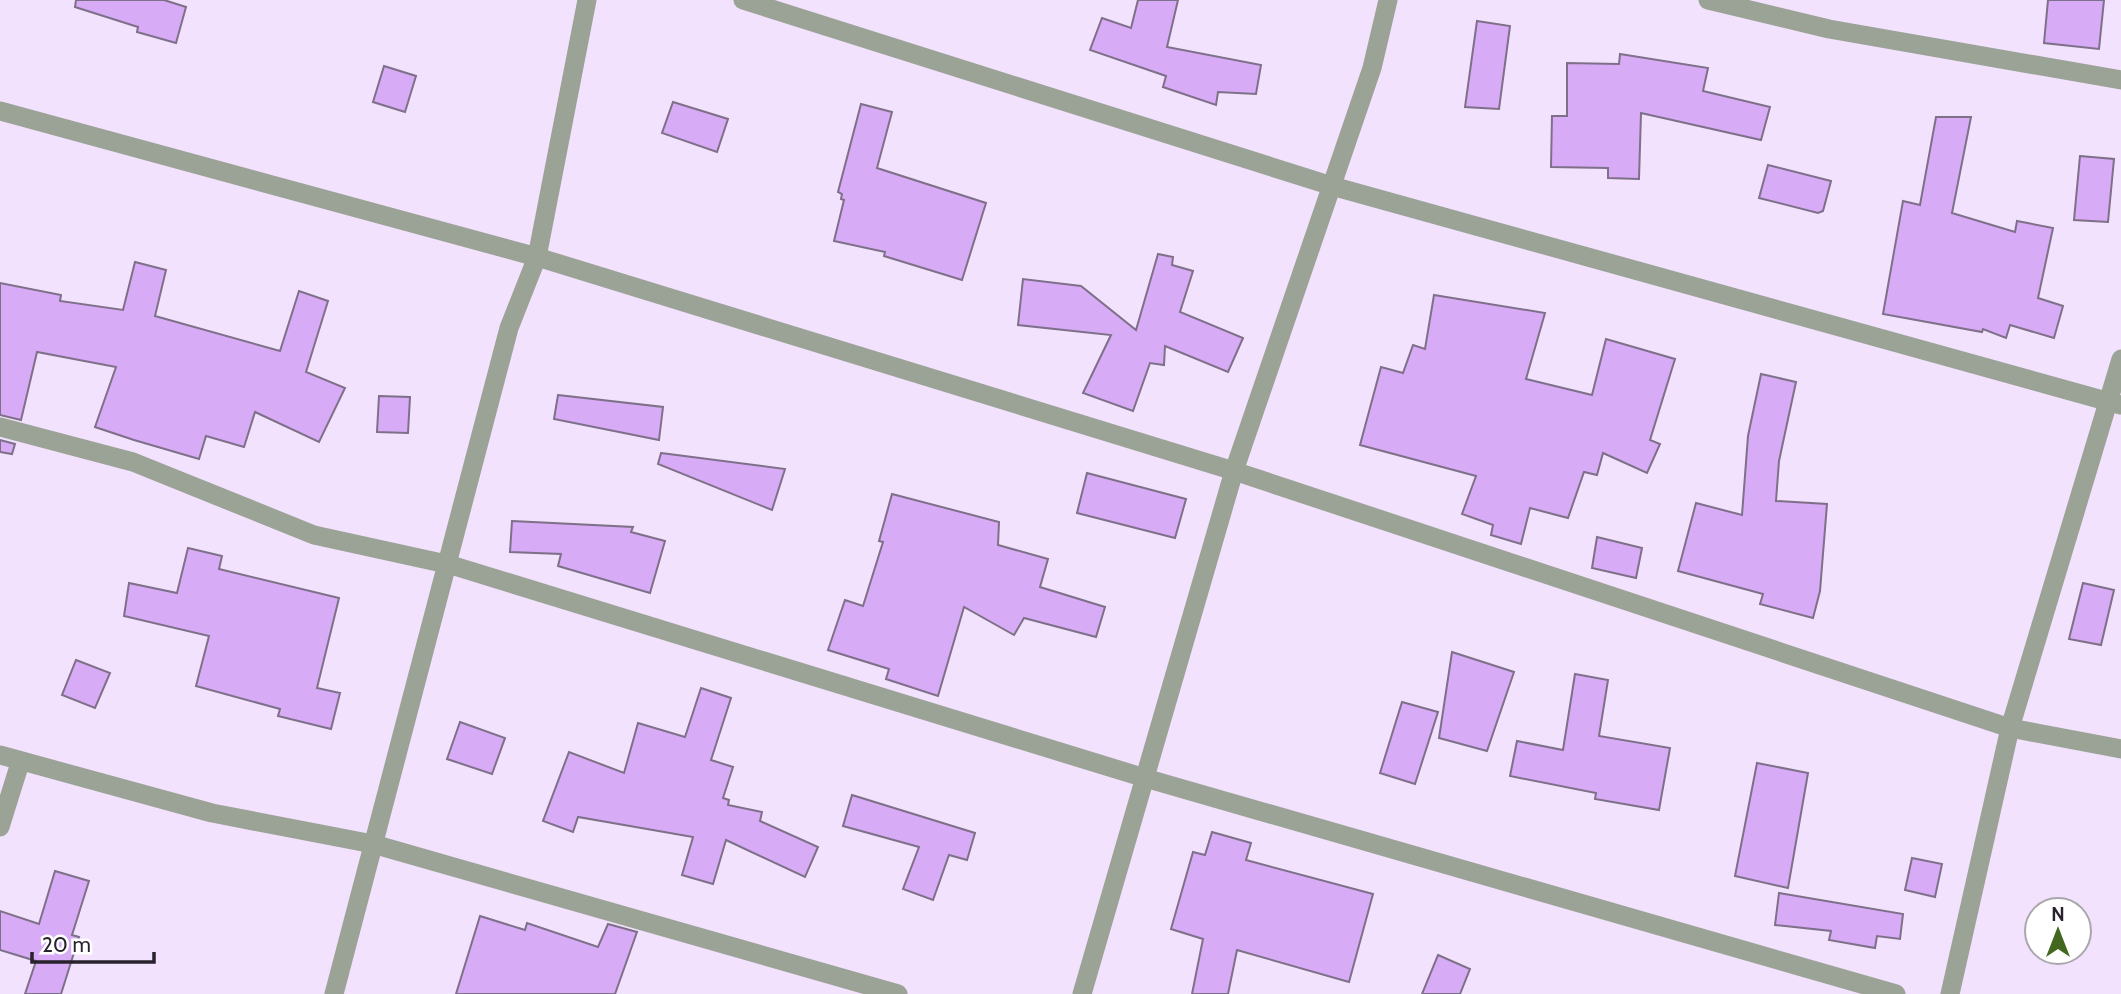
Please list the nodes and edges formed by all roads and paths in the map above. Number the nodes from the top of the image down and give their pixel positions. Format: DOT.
graph roads {
  1 [pos="587,0"];
  2 [pos="743,0"];
  3 [pos="1388,0"];
  4 [pos="1709,0"];
  5 [pos="2121,80"];
  6 [pos="0,111"];
  7 [pos="1332,186"];
  8 [pos="537,257"];
  9 [pos="2121,359"];
  10 [pos="2116,404"];
  11 [pos="0,427"];
  12 [pos="1234,471"];
  13 [pos="446,567"];
  14 [pos="2010,728"];
  15 [pos="2121,749"];
  16 [pos="0,755"];
  17 [pos="20,763"];
  18 [pos="1145,778"];
  19 [pos="0,827"];
  20 [pos="373,844"];
  21 [pos="334,994"];
  22 [pos="898,994"];
  23 [pos="1082,994"];
  24 [pos="1896,994"];
  25 [pos="1950,994"];
  1 -- 8 [label="street"];
  2 -- 7 [label="street"];
  3 -- 7 [label="street"];
  4 -- 5 [label="street"];
  6 -- 8 [label="street"];
  7 -- 10 [label="street"];
  7 -- 12 [label="street"];
  8 -- 12 [label="street"];
  8 -- 13 [label="street"];
  9 -- 10 [label="street"];
  10 -- 14 [label="street"];
  11 -- 13 [label="street"];
  12 -- 14 [label="street"];
  12 -- 18 [label="street"];
  13 -- 18 [label="street"];
  13 -- 20 [label="street"];
  14 -- 15 [label="street"];
  14 -- 25 [label="street"];
  16 -- 17 [label="street"];
  17 -- 19 [label="street"];
  17 -- 20 [label="street"];
  18 -- 23 [label="street"];
  18 -- 24 [label="street"];
  20 -- 21 [label="street"];
  20 -- 22 [label="street"];
}
